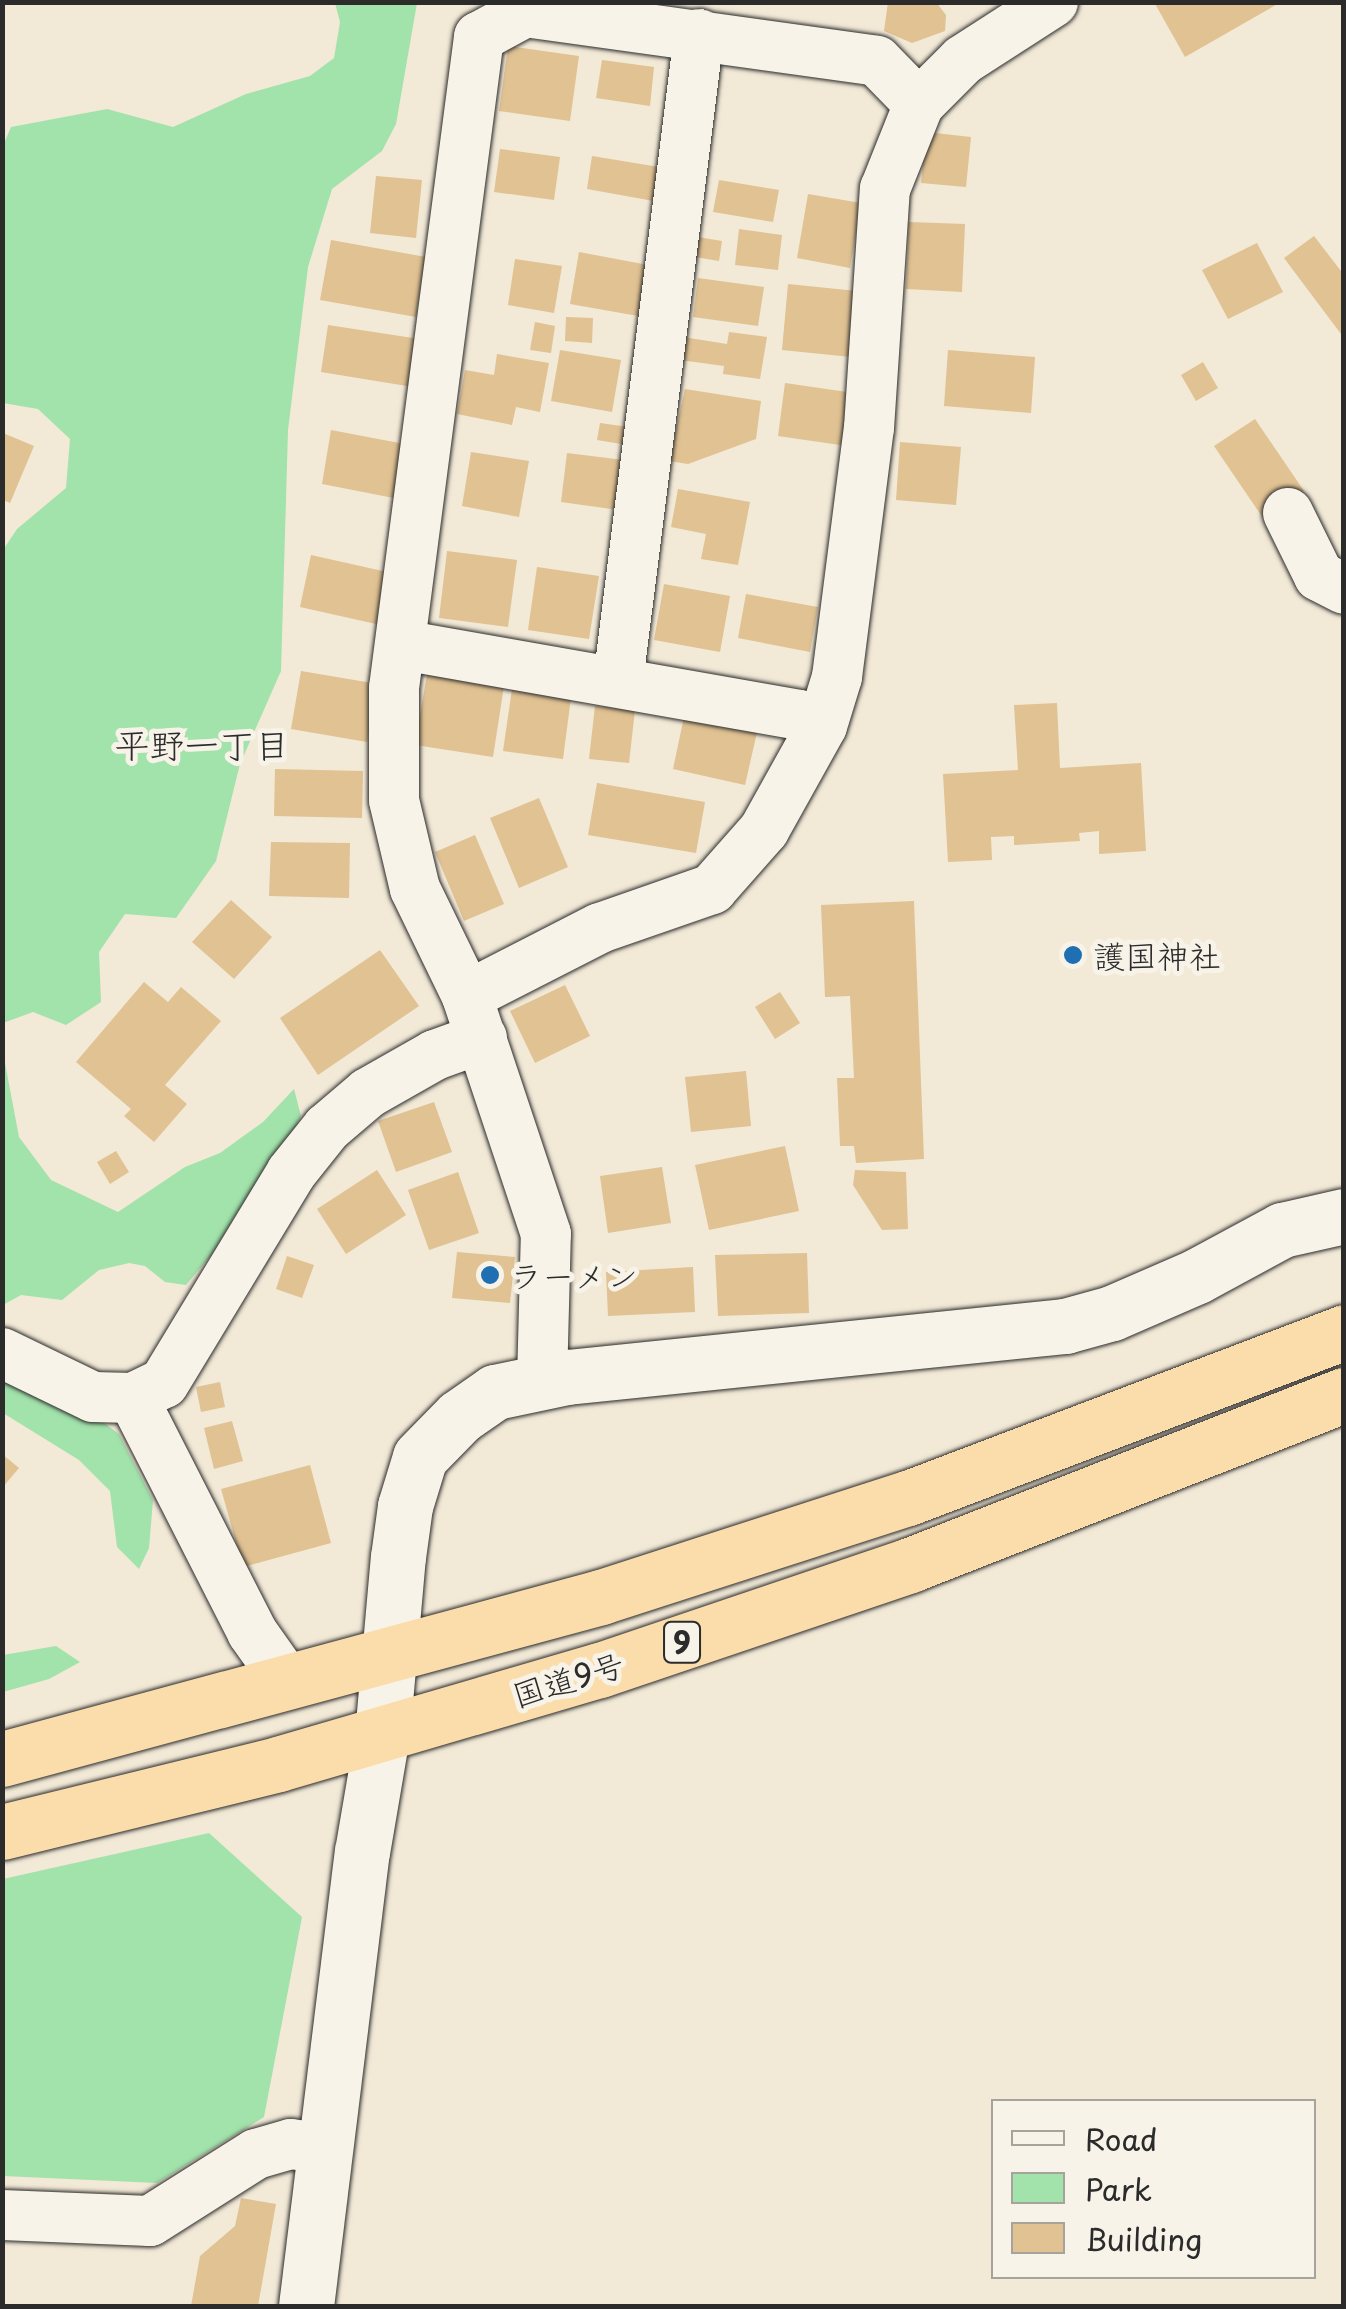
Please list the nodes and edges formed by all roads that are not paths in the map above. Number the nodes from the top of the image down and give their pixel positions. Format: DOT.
graph roads {
  1 [pos="1053,2"];
  2 [pos="700,34"];
  3 [pos="919,104"];
  4 [pos="1288,513"];
  5 [pos="1344,589"];
  6 [pos="402,645"];
  7 [pos="618,682"];
  8 [pos="822,726"];
  9 [pos="474,1017"];
  10 [pos="1344,1216"];
  11 [pos="1344,1332"];
  12 [pos="2,1353"];
  13 [pos="542,1382"];
  14 [pos="1344,1395"];
  15 [pos="133,1398"];
  16 [pos="390,1651"];
  17 [pos="286,1680"];
  18 [pos="382,1735"];
  19 [pos="2,1759"];
  20 [pos="2,1832"];
  21 [pos="326,2149"];
  22 [pos="2,2215"];
  23 [pos="306,2306"];
  1 -- 3 [label="street"];
  2 -- 3 [label="street"];
  2 -- 6 [label="street"];
  2 -- 7 [label="street"];
  3 -- 8 [label="street"];
  4 -- 5 [label="street"];
  6 -- 7 [label="street"];
  6 -- 9 [label="street"];
  7 -- 8 [label="street"];
  8 -- 9 [label="street"];
  9 -- 13 [label="street"];
  9 -- 15 [label="street"];
  10 -- 13 [label="street"];
  11 -- 16 [label="highway, 9"];
  12 -- 15 [label="street"];
  13 -- 16 [label="street"];
  14 -- 18 [label="highway, 国道9号 / 9"];
  15 -- 17 [label="street"];
  16 -- 17 [label="highway, 9"];
  16 -- 18 [label="street"];
  17 -- 19 [label="highway, 9"];
  18 -- 20 [label="highway, 国道9号 / 9"];
  18 -- 21 [label="street"];
  21 -- 22 [label="street"];
  21 -- 23 [label="street"];
}
